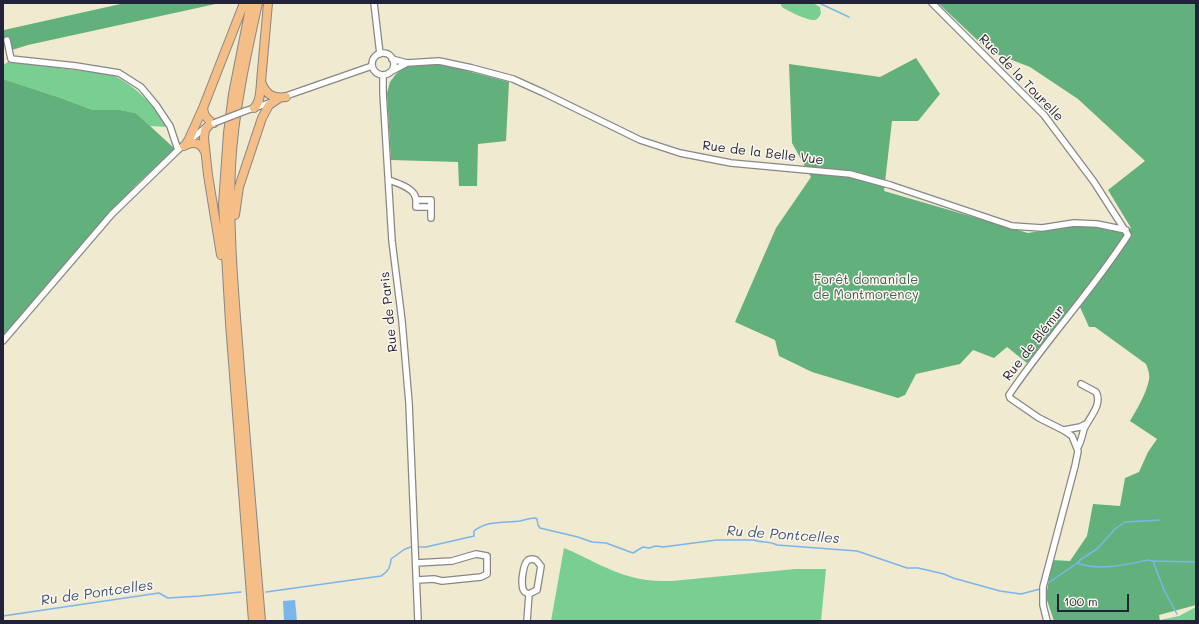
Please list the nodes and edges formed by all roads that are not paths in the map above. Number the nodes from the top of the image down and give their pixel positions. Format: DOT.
graph roads {
  1 [pos="244,3"];
  2 [pos="251,3"];
  3 [pos="258,3"];
  4 [pos="268,3"];
  5 [pos="374,3"];
  6 [pos="932,3"];
  7 [pos="7,40"];
  8 [pos="380,54"];
  9 [pos="392,59"];
  10 [pos="407,63"];
  11 [pos="372,66"];
  12 [pos="392,70"];
  13 [pos="383,76"];
  14 [pos="261,82"];
  15 [pos="282,98"];
  16 [pos="204,103"];
  17 [pos="249,110"];
  18 [pos="212,123"];
  19 [pos="259,126"];
  20 [pos="182,147"];
  21 [pos="206,156"];
  22 [pos="389,180"];
  23 [pos="431,218"];
  24 [pos="1127,231"];
  25 [pos="233,278"];
  26 [pos="230,315"];
  27 [pos="3,341"];
  28 [pos="1081,384"];
  29 [pos="1086,424"];
  30 [pos="1063,430"];
  31 [pos="1078,447"];
  32 [pos="416,563"];
  33 [pos="417,580"];
  34 [pos="529,594"];
  35 [pos="253,621"];
  36 [pos="261,621"];
  37 [pos="418,621"];
  38 [pos="527,621"];
  39 [pos="1047,621"];
  1 -- 16 [label="highway"];
  2 -- 26 [label="highway"];
  3 -- 25 [label="highway"];
  4 -- 14 [label="highway"];
  5 -- 8 [label="street"];
  6 -- 24 [label="street, Rue de la Tourelle"];
  7 -- 20 [label="street"];
  8 -- 9 [label="street"];
  8 -- 11 [label="street"];
  9 -- 10 [label="street, Rue de la Belle Vue"];
  9 -- 12 [label="street"];
  10 -- 12 [label="street, Rue de la Belle Vue"];
  10 -- 24 [label="street, Rue de la Belle Vue"];
  11 -- 13 [label="street"];
  11 -- 15 [label="street"];
  12 -- 13 [label="street"];
  13 -- 22 [label="street, Rue de Paris"];
  14 -- 15 [label="highway"];
  14 -- 17 [label="highway"];
  15 -- 17 [label="street"];
  15 -- 19 [label="highway"];
  16 -- 18 [label="highway"];
  16 -- 20 [label="highway"];
  17 -- 18 [label="street, bridge"];
  17 -- 19 [label="highway"];
  18 -- 20 [label="street"];
  18 -- 21 [label="highway"];
  19 -- 25 [label="highway"];
  20 -- 21 [label="highway"];
  20 -- 27 [label="street"];
  21 -- 26 [label="highway"];
  22 -- 23 [label="street"];
  22 -- 32 [label="street, Rue de Paris"];
  24 -- 30 [label="street, Rue de Blémur"];
  25 -- 36 [label="highway"];
  26 -- 35 [label="highway"];
  28 -- 29 [label="street"];
  29 -- 30 [label="street"];
  29 -- 31 [label="street"];
  30 -- 31 [label="street, Rue de Blémur"];
  31 -- 39 [label="street"];
  32 -- 33 [label="street, Rue de Paris"];
  32 -- 33 [label="street"];
  33 -- 37 [label="street, Rue de Paris"];
  34 -- 34 [label="street"];
  34 -- 38 [label="street"];
}
